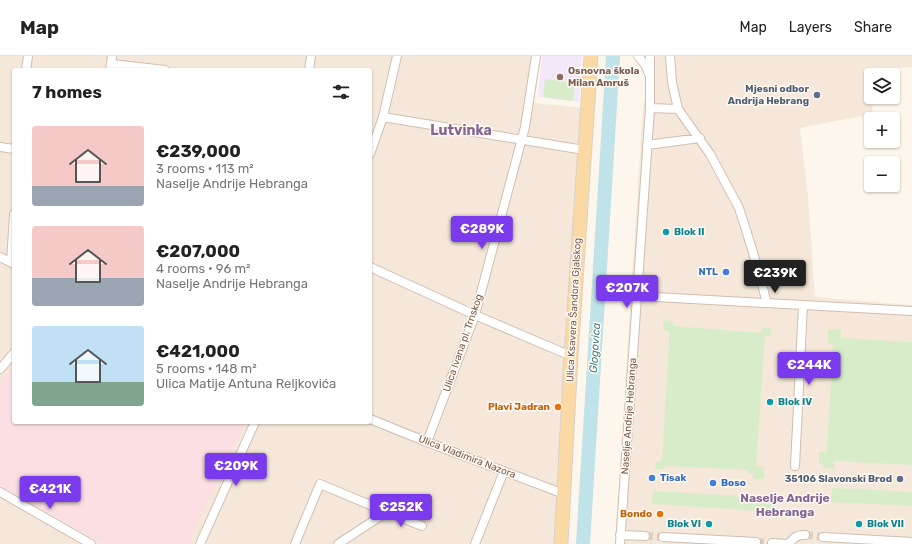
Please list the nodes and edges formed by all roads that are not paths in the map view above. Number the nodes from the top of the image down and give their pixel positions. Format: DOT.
graph roads {
  1 [pos="28,56"];
  2 [pos="311,56"];
  3 [pos="397,56"];
  4 [pos="536,56"];
  5 [pos="591,56"];
  6 [pos="601,56"];
  7 [pos="638,56"];
  8 [pos="650,56"];
  9 [pos="670,56"];
  10 [pos="112,63"];
  11 [pos="26,68"];
  12 [pos="150,68"];
  13 [pos="309,68"];
  14 [pos="589,75"];
  15 [pos="650,75"];
  16 [pos="650,108"];
  17 [pos="678,109"];
  18 [pos="383,117"];
  19 [pos="700,138"];
  20 [pos="522,140"];
  21 [pos="648,145"];
  22 [pos="0,147"];
  23 [pos="12,148"];
  24 [pos="372,148"];
  25 [pos="584,150"];
  26 [pos="0,257"];
  27 [pos="12,263"];
  28 [pos="372,268"];
  29 [pos="638,296"];
  30 [pos="767,303"];
  31 [pos="803,305"];
  32 [pos="912,311"];
  33 [pos="475,315"];
  34 [pos="12,355"];
  35 [pos="571,356"];
  36 [pos="0,369"];
  37 [pos="372,420"];
  38 [pos="254,424"];
  39 [pos="428,442"];
  40 [pos="795,466"];
  41 [pos="504,471"];
  42 [pos="0,492"];
  43 [pos="564,494"];
  44 [pos="387,512"];
  45 [pos="422,526"];
  46 [pos="620,535"];
  47 [pos="805,535"];
  48 [pos="645,536"];
  49 [pos="823,536"];
  50 [pos="663,537"];
  51 [pos="756,542"];
  52 [pos="912,542"];
  53 [pos="772,543"];
  54 [pos="91,544"];
  55 [pos="200,544"];
  56 [pos="296,544"];
  57 [pos="338,544"];
  58 [pos="475,544"];
  59 [pos="561,544"];
  60 [pos="620,544"];
  61 [pos="789,544"];
  1 -- 11 [label="street"];
  2 -- 13 [label="street"];
  3 -- 18 [label="street"];
  4 -- 20 [label="street, Ulica Ivana pl. Trnskog"];
  5 -- 14 [label="main road, Ulica Ksavera Šandora Gjalskog"];
  6 -- 14 [label="main road"];
  7 -- 15 [label="street"];
  8 -- 15 [label="street, Naselje Andrije Hebranga"];
  9 -- 17 [label="street"];
  10 -- 12 [label="street"];
  14 -- 25 [label="main road, Ulica Ksavera Šandora Gjalskog"];
  15 -- 16 [label="street, Naselje Andrije Hebranga"];
  16 -- 17 [label="street"];
  16 -- 21 [label="street, Naselje Andrije Hebranga"];
  17 -- 19 [label="street"];
  18 -- 20 [label="street"];
  18 -- 24 [label="street"];
  19 -- 21 [label="street"];
  19 -- 30 [label="street"];
  20 -- 25 [label="street"];
  20 -- 33 [label="street, Ulica Ivana pl. Trnskog"];
  21 -- 29 [label="street, Naselje Andrije Hebranga"];
  22 -- 23 [label="street"];
  25 -- 35 [label="main road, Ulica Ksavera Šandora Gjalskog"];
  26 -- 27 [label="street"];
  28 -- 33 [label="street"];
  29 -- 30 [label="street"];
  29 -- 46 [label="street, Naselje Andrije Hebranga"];
  30 -- 31 [label="street"];
  31 -- 32 [label="street"];
  31 -- 40 [label="street"];
  33 -- 35 [label="street"];
  33 -- 39 [label="street, Ulica Ivana pl. Trnskog"];
  34 -- 36 [label="street"];
  35 -- 43 [label="main road, Ulica Ksavera Šandora Gjalskog"];
  37 -- 39 [label="street, Ulica Vladimira Nazora"];
  38 -- 55 [label="street"];
  39 -- 41 [label="street, Ulica Vladimira Nazora"];
  41 -- 43 [label="street, Ulica Vladimira Nazora"];
  41 -- 58 [label="street"];
  42 -- 54 [label="street"];
  43 -- 59 [label="main road, Ulica Ksavera Šandora Gjalskog"];
  44 -- 45 [label="street"];
  44 -- 56 [label="street"];
  44 -- 57 [label="street"];
  46 -- 48 [label="street"];
  46 -- 60 [label="street, Naselje Andrije Hebranga"];
  47 -- 61 [label="street"];
  49 -- 52 [label="street"];
  50 -- 51 [label="street"];
  53 -- 61 [label="street"];
}
